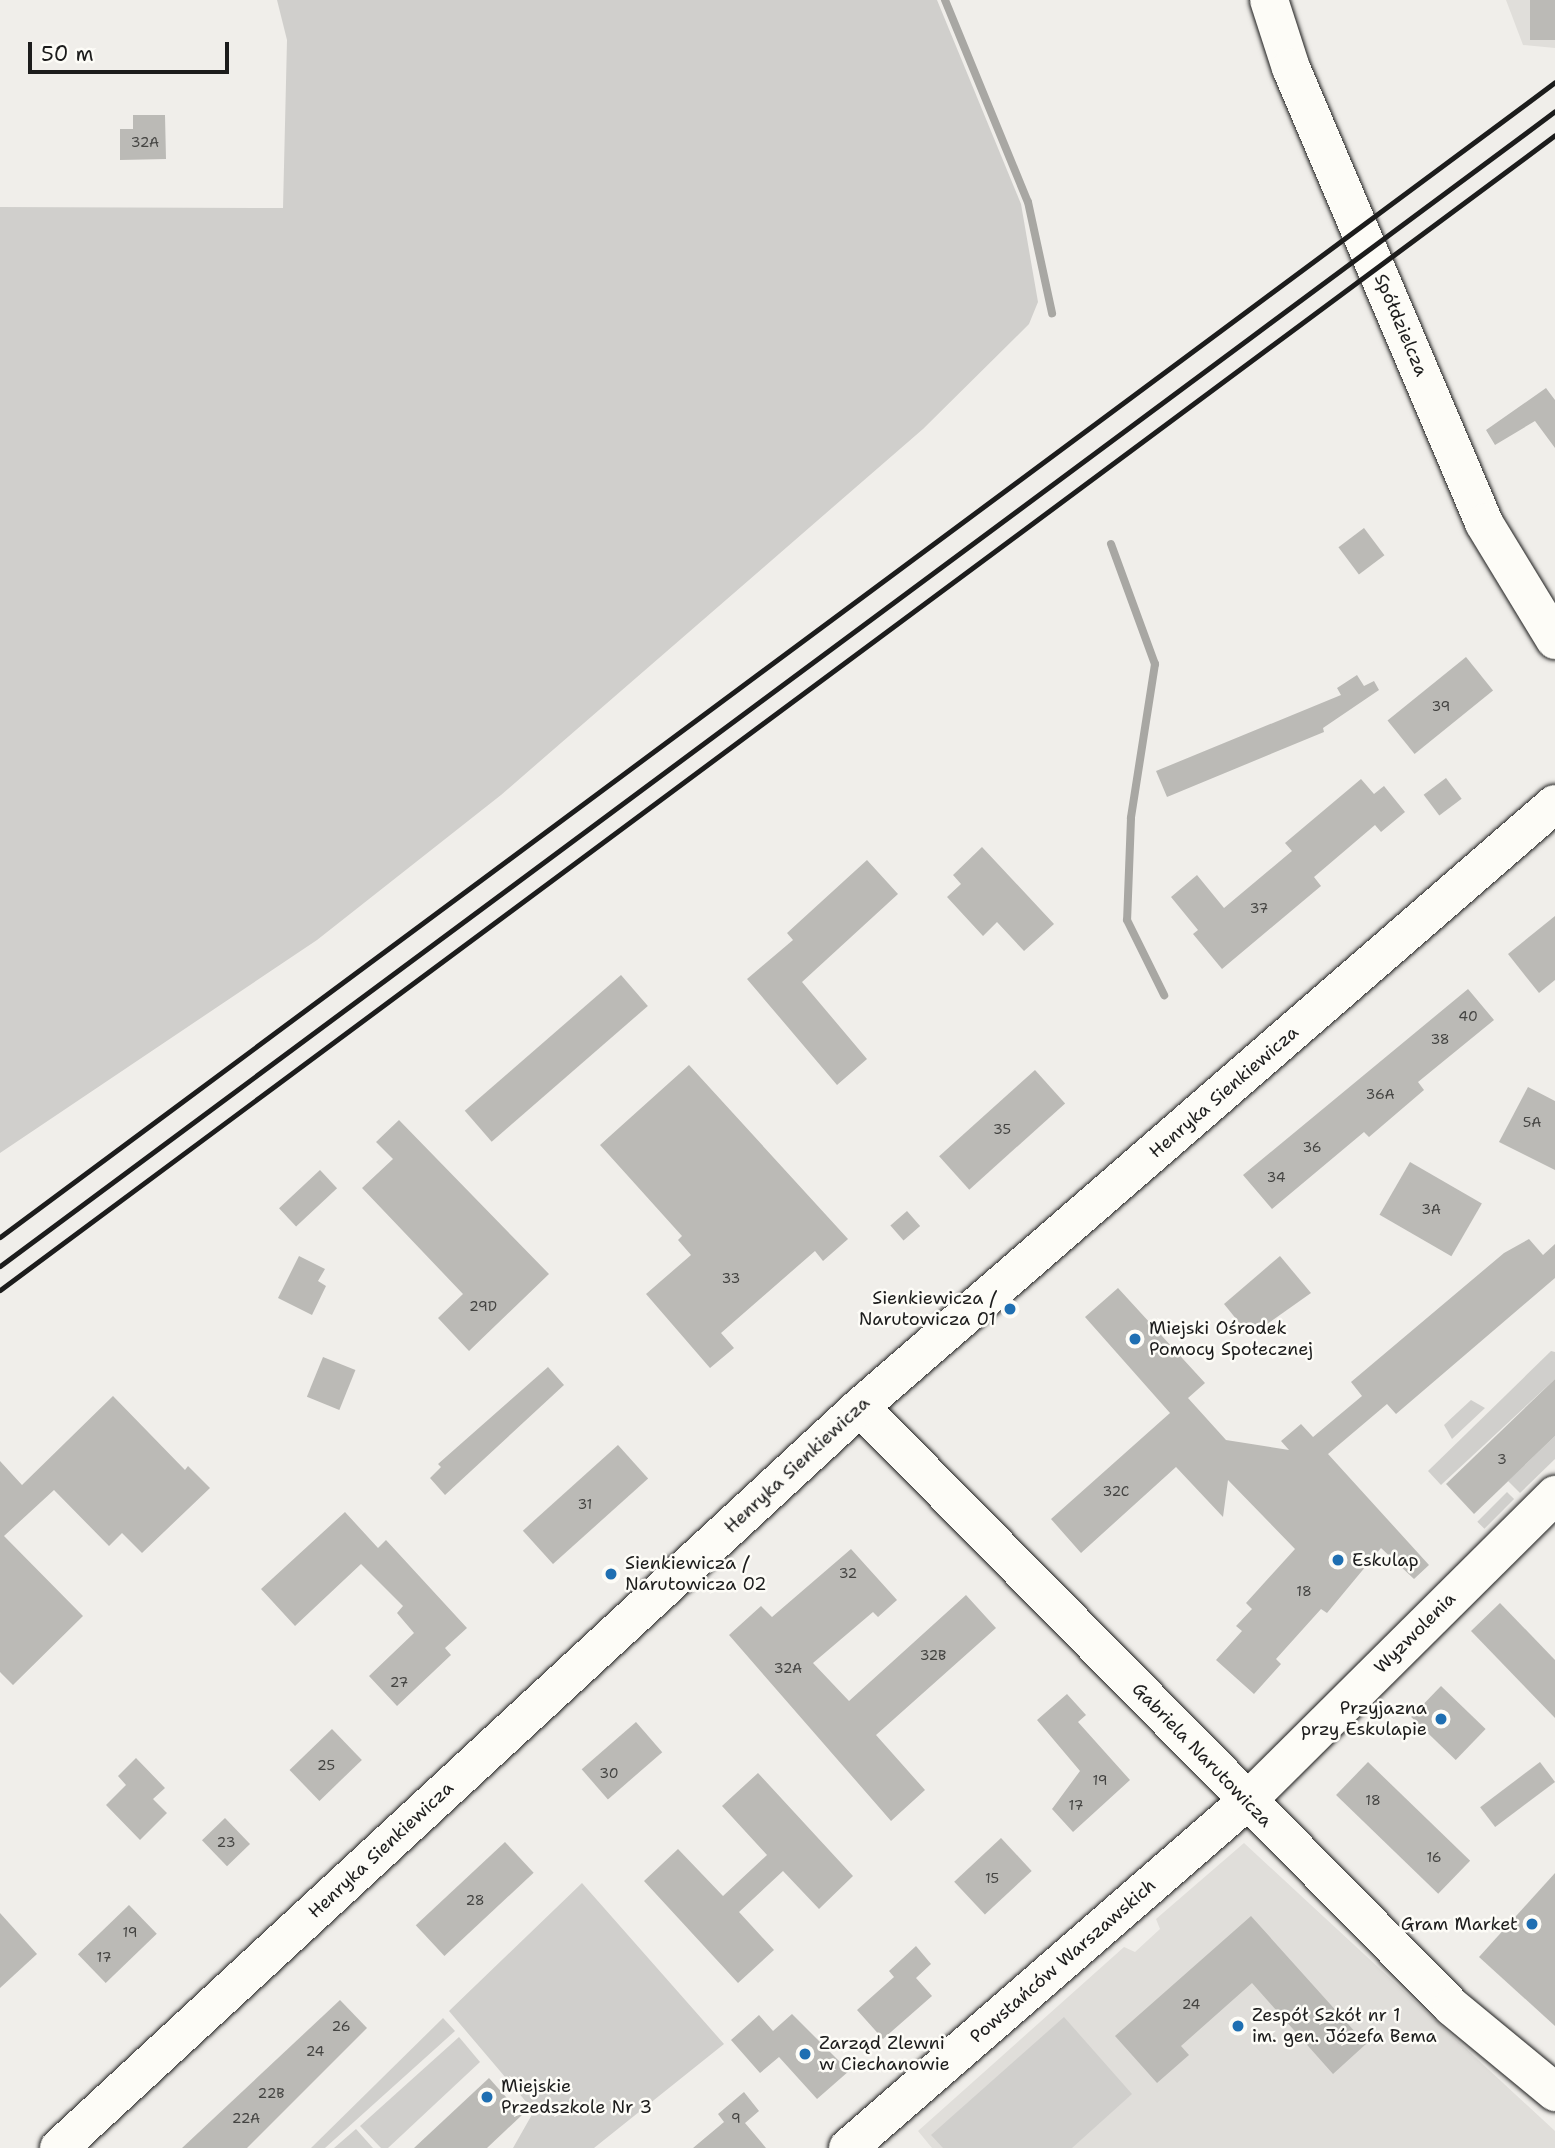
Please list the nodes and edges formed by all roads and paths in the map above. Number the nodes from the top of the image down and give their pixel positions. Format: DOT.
graph roads {
  1 [pos="1269,0"];
  2 [pos="1555,640"];
  3 [pos="1555,804"];
  4 [pos="860,1406"];
  5 [pos="1555,1495"];
  6 [pos="1246,1802"];
  7 [pos="1555,2092"];
  8 [pos="59,2148"];
  9 [pos="848,2148"];
  1 -- 2 [label="street, Spółdzielcza"];
  3 -- 4 [label="street, Henryka Sienkiewicza"];
  4 -- 6 [label="street, Gabriela Narutowicza"];
  4 -- 8 [label="street, Henryka Sienkiewicza"];
  5 -- 6 [label="street, Wyzwolenia"];
  6 -- 7 [label="street, Gabriela Narutowicza"];
  6 -- 9 [label="street, Powstańców Warszawskich"];
}
